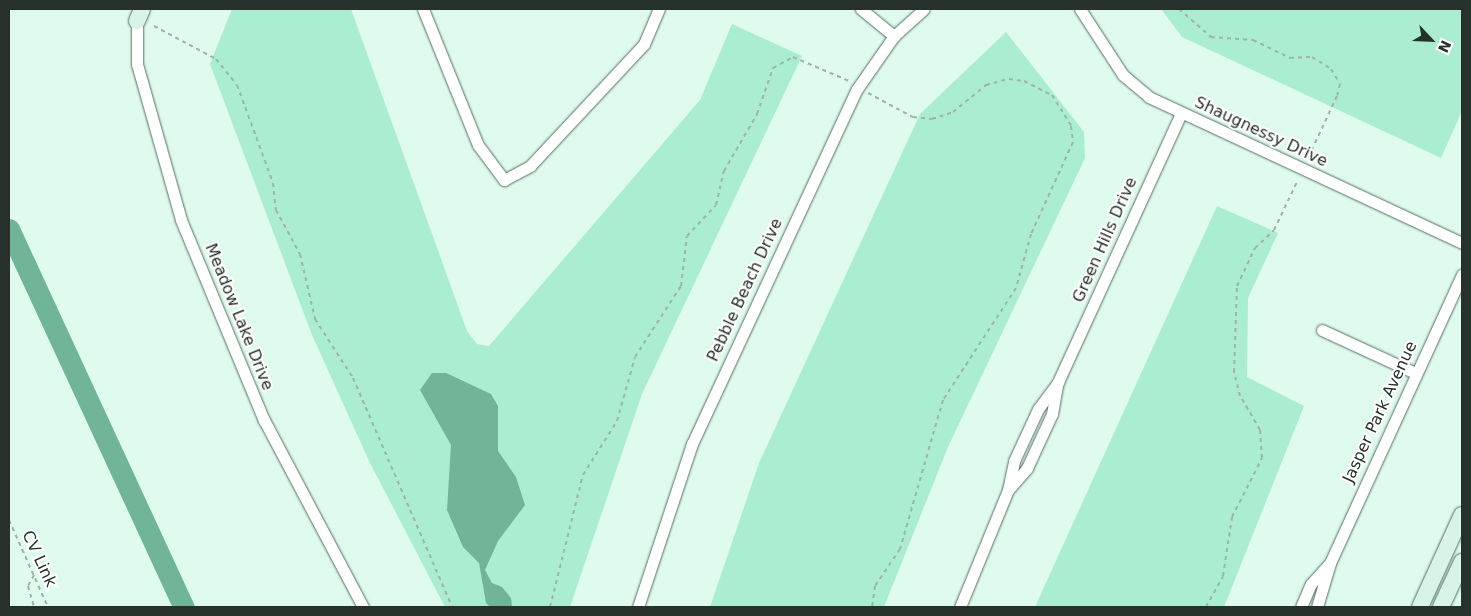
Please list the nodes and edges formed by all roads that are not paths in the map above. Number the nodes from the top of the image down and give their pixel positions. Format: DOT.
graph roads {
  1 [pos="423,9"];
  2 [pos="658,9"];
  3 [pos="861,9"];
  4 [pos="924,9"];
  5 [pos="1080,9"];
  6 [pos="140,15"];
  7 [pos="894,36"];
  8 [pos="1181,112"];
  9 [pos="1462,243"];
  10 [pos="1462,275"];
  11 [pos="1322,330"];
  12 [pos="1415,373"];
  13 [pos="1462,514"];
  14 [pos="1462,562"];
  15 [pos="1330,563"];
  16 [pos="363,607"];
  17 [pos="638,607"];
  18 [pos="960,607"];
  19 [pos="1301,607"];
  20 [pos="1317,607"];
  21 [pos="1420,607"];
  22 [pos="1441,607"];
  1 -- 2 [label="street"];
  3 -- 7 [label="street"];
  4 -- 7 [label="street, Pebble Beach Drive"];
  5 -- 8 [label="street, Shaugnessy Drive"];
  6 -- 16 [label="street, Meadow Lake Drive"];
  7 -- 17 [label="street, Pebble Beach Drive"];
  8 -- 9 [label="street, Shaugnessy Drive"];
  8 -- 18 [label="street, Green Hills Drive"];
  10 -- 12 [label="street, Jasper Park Avenue"];
  11 -- 12 [label="street"];
  12 -- 15 [label="street, Jasper Park Avenue"];
  13 -- 21 [label="street"];
  14 -- 22 [label="street"];
  15 -- 19 [label="street, Jasper Park Avenue"];
  15 -- 20 [label="street, Jasper Park Avenue"];
}
